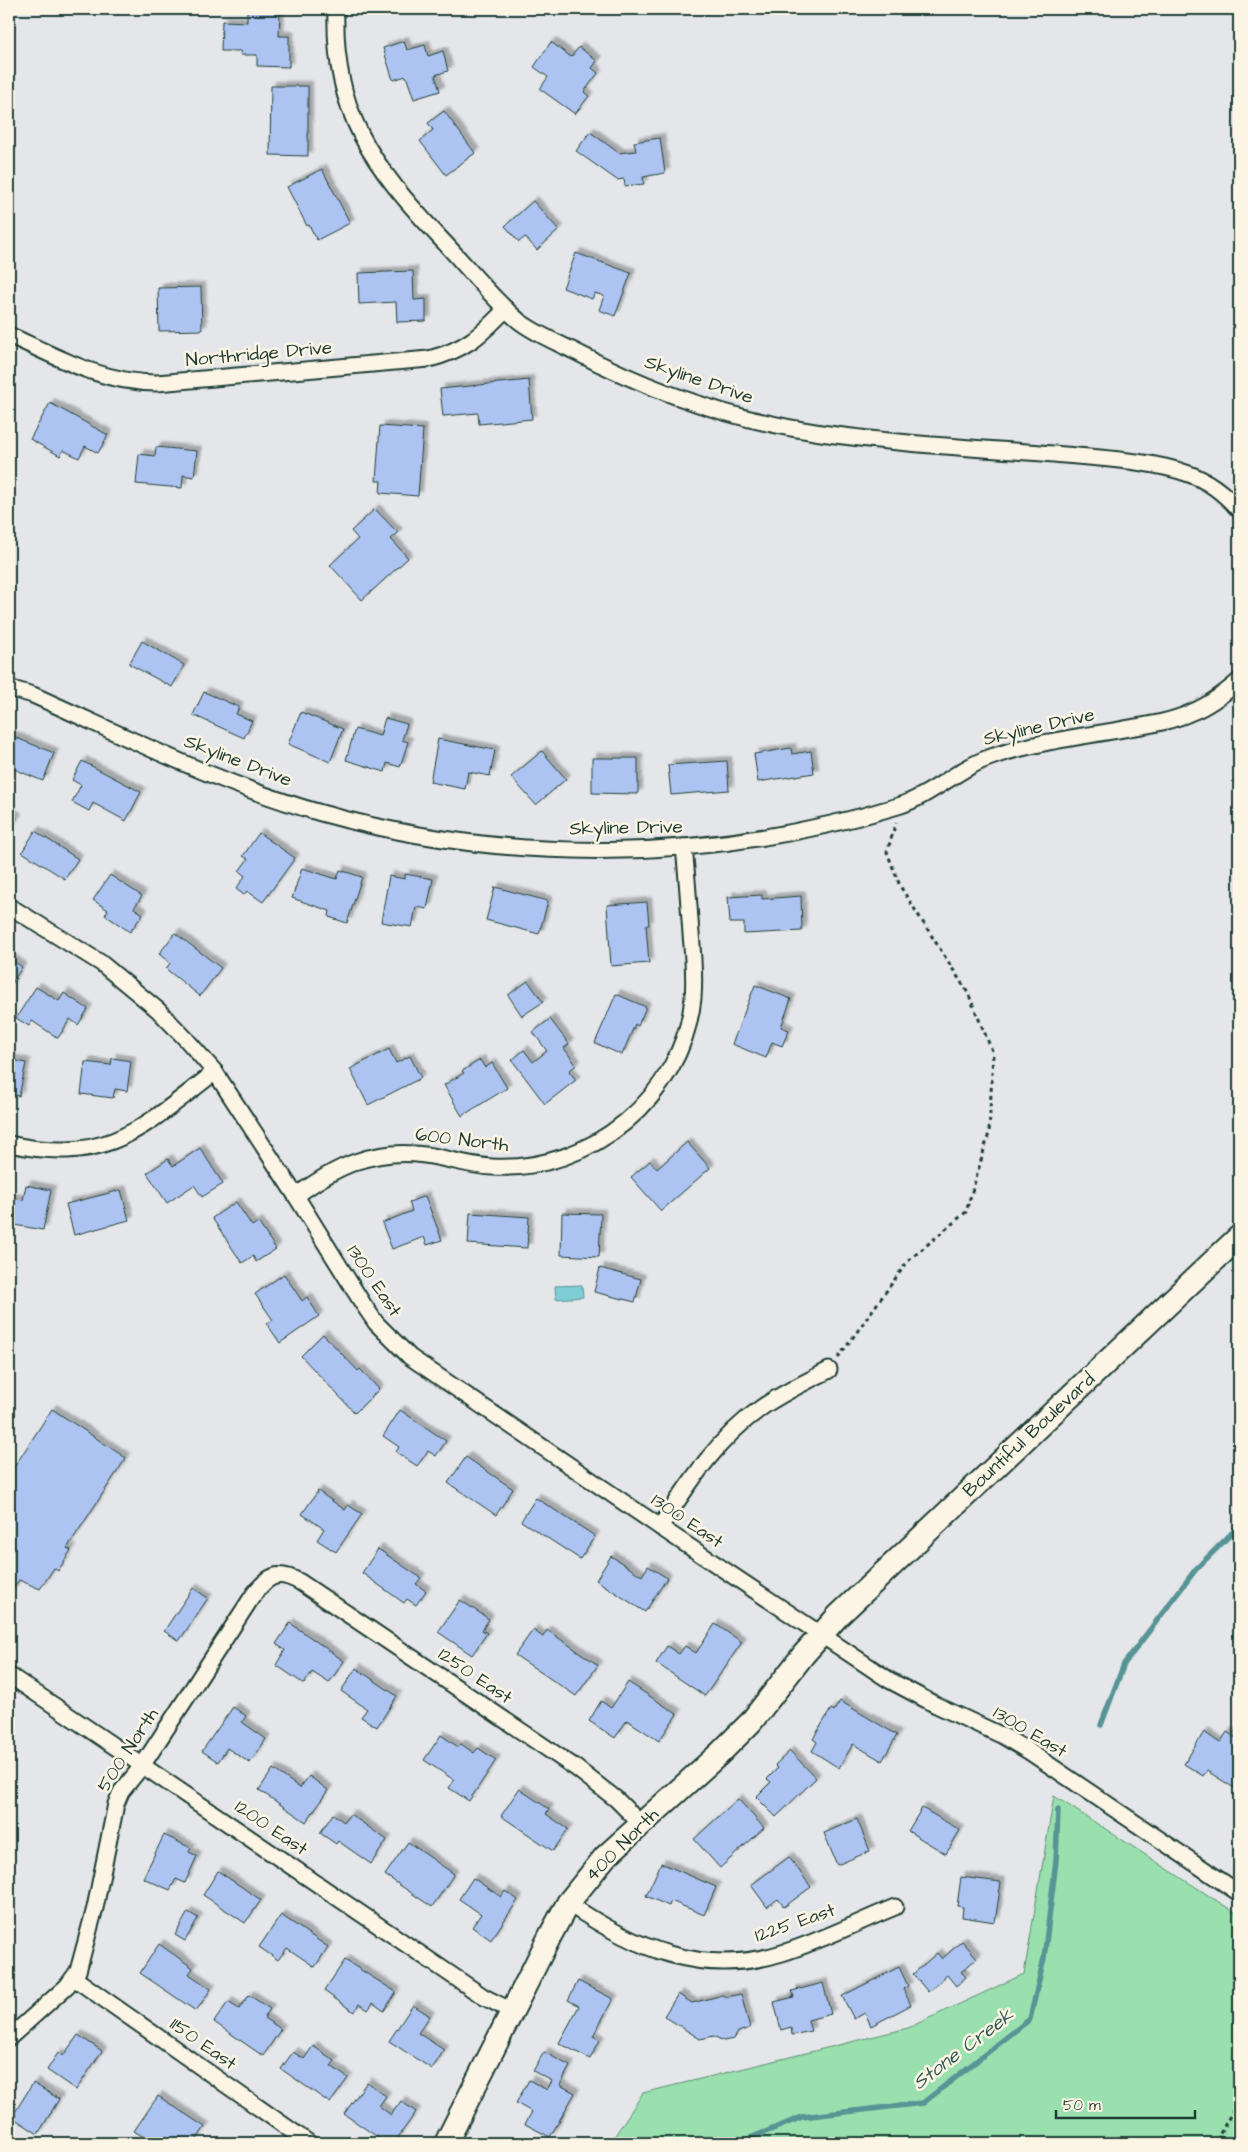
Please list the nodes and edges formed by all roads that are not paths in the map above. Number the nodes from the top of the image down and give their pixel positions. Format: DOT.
graph roads {
  1 [pos="336,9"];
  2 [pos="506,309"];
  3 [pos="9,335"];
  4 [pos="1239,510"];
  5 [pos="1239,681"];
  6 [pos="9,688"];
  7 [pos="684,847"];
  8 [pos="9,906"];
  9 [pos="215,1072"];
  10 [pos="9,1144"];
  11 [pos="296,1196"];
  12 [pos="1239,1237"];
  13 [pos="828,1370"];
  14 [pos="660,1527"];
  15 [pos="277,1574"];
  16 [pos="820,1635"];
  17 [pos="9,1676"];
  18 [pos="142,1766"];
  19 [pos="641,1824"];
  20 [pos="1239,1893"];
  21 [pos="568,1903"];
  22 [pos="895,1907"];
  23 [pos="74,1978"];
  24 [pos="512,2011"];
  25 [pos="9,2038"];
  26 [pos="309,2143"];
  27 [pos="446,2143"];
  1 -- 2 [label="street, Skyline Drive"];
  2 -- 3 [label="street, Northridge Drive"];
  2 -- 4 [label="street, Skyline Drive"];
  5 -- 7 [label="street, Skyline Drive"];
  6 -- 7 [label="street, Skyline Drive"];
  7 -- 11 [label="street, 600 North"];
  8 -- 9 [label="street"];
  9 -- 10 [label="street"];
  9 -- 11 [label="street, 1300 East"];
  11 -- 14 [label="street, 1300 East"];
  12 -- 16 [label="main road, Bountiful Boulevard"];
  13 -- 14 [label="street"];
  14 -- 16 [label="street, 1300 East"];
  15 -- 18 [label="street, 500 North"];
  15 -- 19 [label="street, 1250 East"];
  16 -- 19 [label="main road, 400 North"];
  16 -- 20 [label="street, 1300 East"];
  17 -- 18 [label="street, 1200 East"];
  18 -- 23 [label="street, 500 North"];
  18 -- 24 [label="street, 1200 East"];
  19 -- 21 [label="main road, 400 North"];
  21 -- 22 [label="street, 1225 East"];
  21 -- 24 [label="main road, 400 North"];
  23 -- 25 [label="street, 500 North"];
  23 -- 26 [label="street, 1150 East"];
  24 -- 27 [label="main road, 400 North"];
}
